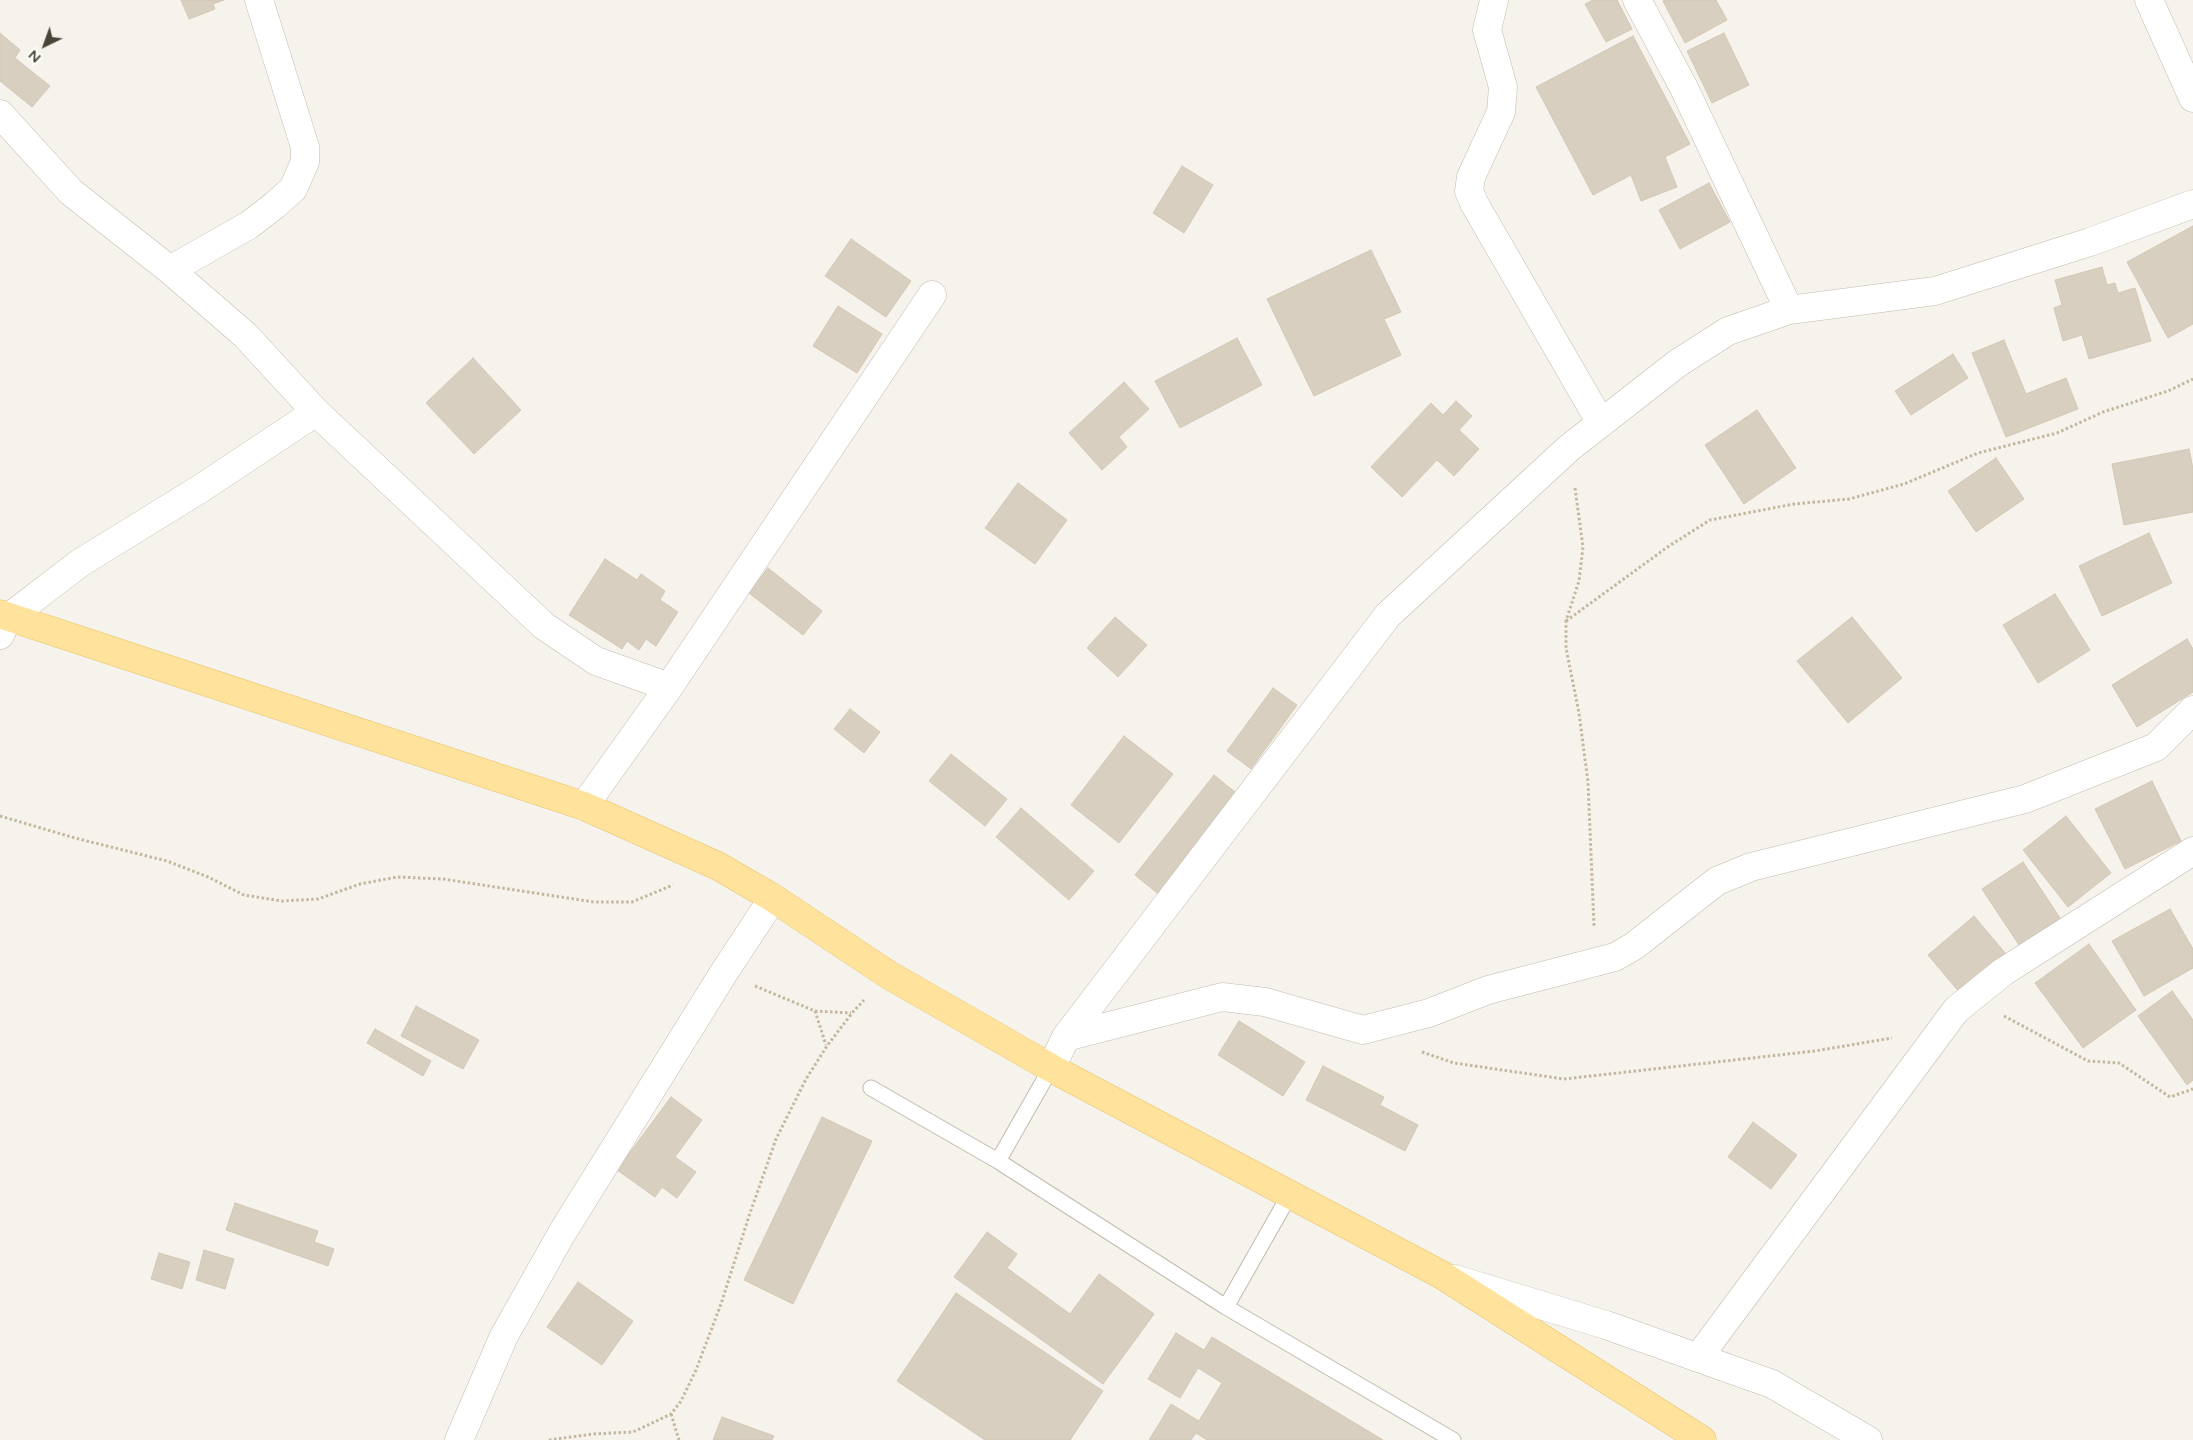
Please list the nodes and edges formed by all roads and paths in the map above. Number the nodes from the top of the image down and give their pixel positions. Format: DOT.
graph roads {
  1 [pos="259,0"];
  2 [pos="1494,0"];
  3 [pos="1637,0"];
  4 [pos="2149,0"];
  5 [pos="2193,98"];
  6 [pos="0,114"];
  7 [pos="2193,204"];
  8 [pos="170,270"];
  9 [pos="932,295"];
  10 [pos="1789,310"];
  11 [pos="2193,380"];
  12 [pos="316,412"];
  13 [pos="1601,423"];
  14 [pos="1569,448"];
  15 [pos="1566,621"];
  16 [pos="3,622"];
  17 [pos="669,687"];
  18 [pos="2193,710"];
  19 [pos="584,806"];
  20 [pos="0,816"];
  21 [pos="2193,851"];
  22 [pos="718,866"];
  23 [pos="773,898"];
  24 [pos="1596,962"];
  25 [pos="723,974"];
  26 [pos="889,975"];
  27 [pos="1956,1010"];
  28 [pos="815,1011"];
  29 [pos="852,1013"];
  30 [pos="1066,1037"];
  31 [pos="1900,1037"];
  32 [pos="826,1046"];
  33 [pos="1417,1050"];
  34 [pos="1051,1068"];
  35 [pos="871,1088"];
  36 [pos="2193,1088"];
  37 [pos="998,1161"];
  38 [pos="1290,1194"];
  39 [pos="1442,1275"];
  40 [pos="1226,1307"];
  41 [pos="1698,1358"];
  42 [pos="671,1414"];
  43 [pos="459,1440"];
  44 [pos="549,1440"];
  45 [pos="679,1440"];
  46 [pos="1453,1440"];
  47 [pos="1701,1440"];
  48 [pos="1868,1440"];
  1 -- 8 [label="street"];
  2 -- 13 [label="street"];
  3 -- 10 [label="street"];
  4 -- 5 [label="street"];
  6 -- 8 [label="street"];
  7 -- 10 [label="street"];
  8 -- 12 [label="street"];
  9 -- 17 [label="street"];
  10 -- 13 [label="street"];
  11 -- 15 [label="path"];
  12 -- 16 [label="street"];
  12 -- 17 [label="street"];
  13 -- 14 [label="street"];
  14 -- 15 [label="path"];
  14 -- 30 [label="street"];
  15 -- 24 [label="path"];
  16 -- 19 [label="main road"];
  17 -- 19 [label="street"];
  18 -- 24 [label="street"];
  19 -- 22 [label="main road"];
  20 -- 22 [label="path"];
  21 -- 27 [label="street"];
  22 -- 23 [label="main road"];
  23 -- 25 [label="street"];
  23 -- 26 [label="main road"];
  24 -- 30 [label="street"];
  25 -- 28 [label="path"];
  25 -- 43 [label="street"];
  26 -- 29 [label="path"];
  26 -- 34 [label="main road"];
  27 -- 36 [label="path"];
  27 -- 41 [label="street"];
  28 -- 29 [label="path"];
  28 -- 32 [label="path"];
  29 -- 32 [label="path"];
  30 -- 34 [label="street"];
  31 -- 33 [label="path"];
  32 -- 42 [label="path"];
  34 -- 37 [label="lane"];
  34 -- 38 [label="main road"];
  35 -- 37 [label="lane"];
  37 -- 40 [label="lane"];
  38 -- 39 [label="main road"];
  38 -- 40 [label="lane"];
  39 -- 41 [label="street"];
  39 -- 47 [label="main road"];
  40 -- 46 [label="lane"];
  41 -- 48 [label="street"];
  42 -- 44 [label="path"];
  42 -- 45 [label="path"];
}
